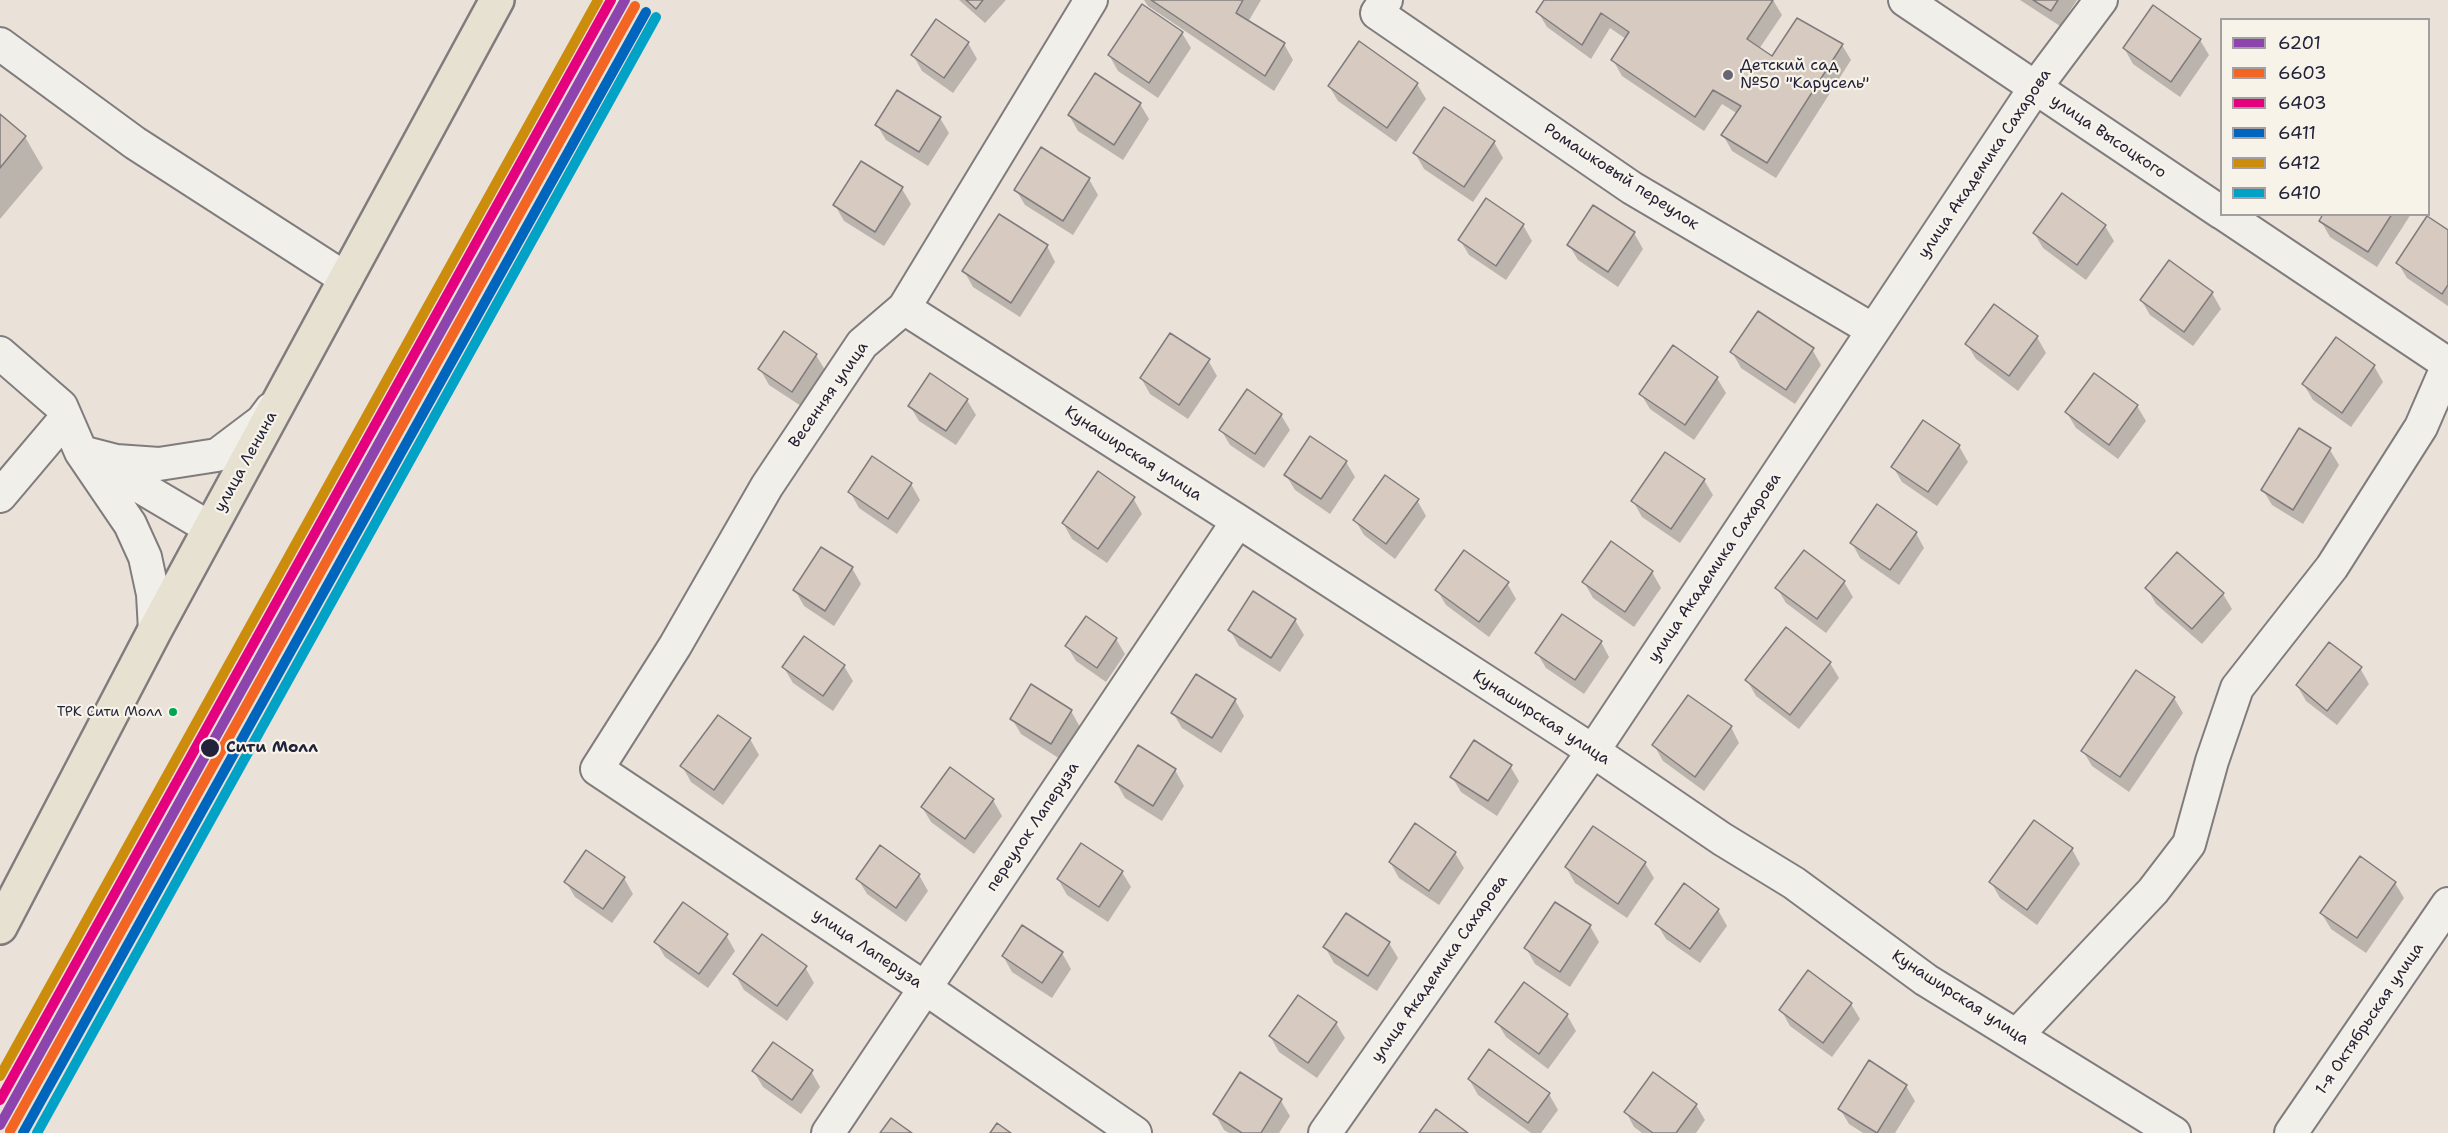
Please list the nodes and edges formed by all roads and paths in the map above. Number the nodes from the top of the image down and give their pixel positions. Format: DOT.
graph roads {
  1 [pos="497,0"];
  2 [pos="1091,0"];
  3 [pos="1905,0"];
  4 [pos="2101,0"];
  5 [pos="1382,7"];
  6 [pos="0,44"];
  7 [pos="2035,88"];
  8 [pos="2220,212"];
  9 [pos="2226,216"];
  10 [pos="346,279"];
  11 [pos="904,308"];
  12 [pos="1873,330"];
  13 [pos="0,353"];
  14 [pos="2448,365"];
  15 [pos="286,391"];
  16 [pos="65,419"];
  17 [pos="81,452"];
  18 [pos="0,496"];
  19 [pos="1238,521"];
  20 [pos="210,528"];
  21 [pos="155,630"];
  22 [pos="1593,752"];
  23 [pos="597,769"];
  24 [pos="2448,904"];
  25 [pos="0,927"];
  26 [pos="925,988"];
  27 [pos="2017,1035"];
  28 [pos="828,1133"];
  29 [pos="1134,1133"];
  30 [pos="1325,1133"];
  31 [pos="2175,1133"];
  32 [pos="2291,1133"];
  1 -- 10 [label="main road, улица Ленина"];
  2 -- 11 [label="street, Весенняя улица"];
  3 -- 7 [label="street, улица Высоцкого"];
  4 -- 7 [label="street, улица Академика Сахарова"];
  5 -- 12 [label="street, Ромашковый переулок"];
  6 -- 10 [label="street"];
  7 -- 8 [label="street, улица Высоцкого"];
  7 -- 12 [label="street, улица Академика Сахарова"];
  9 -- 14 [label="street, улица Высоцкого"];
  10 -- 15 [label="main road, улица Ленина"];
  11 -- 19 [label="street, Кунаширская улица"];
  11 -- 23 [label="street, Весенняя улица"];
  12 -- 22 [label="street, улица Академика Сахарова"];
  13 -- 16 [label="street"];
  14 -- 27 [label="street"];
  15 -- 17 [label="street"];
  15 -- 20 [label="main road, улица Ленина"];
  16 -- 17 [label="street"];
  16 -- 18 [label="street"];
  17 -- 20 [label="street"];
  17 -- 21 [label="street"];
  19 -- 22 [label="street, Кунаширская улица"];
  19 -- 26 [label="street, переулок Лаперуза"];
  20 -- 21 [label="main road, улица Ленина"];
  21 -- 25 [label="main road, улица Ленина"];
  22 -- 27 [label="street, Кунаширская улица"];
  22 -- 30 [label="street, улица Академика Сахарова"];
  23 -- 26 [label="street, улица Лаперуза"];
  24 -- 32 [label="street, 1-я Октябрьская улица"];
  26 -- 28 [label="street, переулок Лаперуза"];
  26 -- 29 [label="street, улица Лаперуза"];
  27 -- 31 [label="street, Кунаширская улица"];
}
